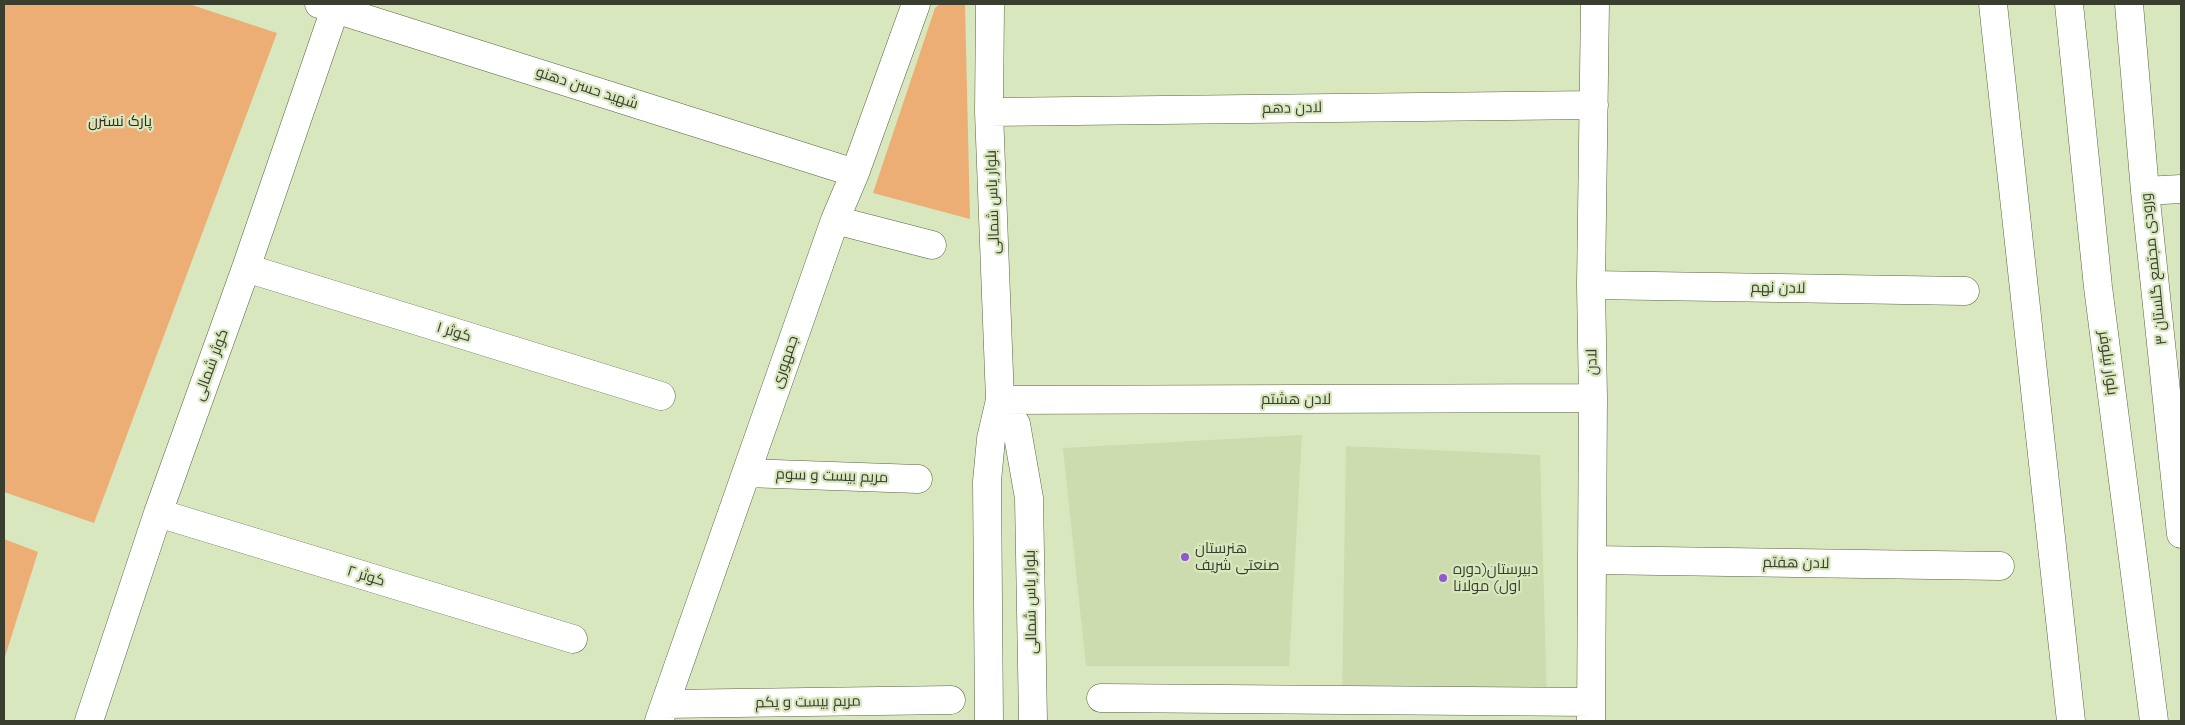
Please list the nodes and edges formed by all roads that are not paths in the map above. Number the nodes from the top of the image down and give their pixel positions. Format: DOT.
graph roads {
  1 [pos="916,4"];
  2 [pos="990,4"];
  3 [pos="1595,4"];
  4 [pos="1993,4"];
  5 [pos="2069,4"];
  6 [pos="2129,4"];
  7 [pos="327,6"];
  8 [pos="1594,105"];
  9 [pos="990,112"];
  10 [pos="855,173"];
  11 [pos="2181,189"];
  12 [pos="2145,191"];
  13 [pos="835,220"];
  14 [pos="932,245"];
  15 [pos="246,268"];
  16 [pos="1591,285"];
  17 [pos="1965,291"];
  18 [pos="661,396"];
  19 [pos="1593,398"];
  20 [pos="1000,400"];
  21 [pos="746,473"];
  22 [pos="918,479"];
  23 [pos="158,513"];
  24 [pos="2181,534"];
  25 [pos="1592,560"];
  26 [pos="2000,566"];
  27 [pos="573,639"];
  28 [pos="1100,698"];
  29 [pos="951,700"];
  30 [pos="1591,712"];
  31 [pos="662,713"];
  32 [pos="89,721"];
  33 [pos="989,721"];
  34 [pos="1033,721"];
  35 [pos="2071,721"];
  36 [pos="2154,721"];
  1 -- 10 [label="street, جمهوری"];
  2 -- 9 [label="street, بلوار یاس شمالی"];
  3 -- 8 [label="street, لادن"];
  4 -- 35 [label="street"];
  5 -- 36 [label="street, بلوار نیلوفر"];
  6 -- 12 [label="street, ورودی مجتمع گلستان ۳"];
  7 -- 10 [label="street, شهید حسن دهنو"];
  7 -- 15 [label="street, کوثر شمالی"];
  8 -- 9 [label="street, لادن دهم"];
  8 -- 16 [label="street, لادن"];
  9 -- 20 [label="street, بلوار یاس شمالی"];
  10 -- 13 [label="street, جمهوری"];
  11 -- 12 [label="street"];
  12 -- 24 [label="street, ورودی مجتمع گلستان ۳"];
  13 -- 14 [label="street"];
  13 -- 21 [label="street, جمهوری"];
  15 -- 18 [label="street, کوثر ۱"];
  15 -- 23 [label="street, کوثر شمالی"];
  16 -- 17 [label="street, لادن نهم"];
  16 -- 19 [label="street, لادن"];
  19 -- 20 [label="street, لادن هشتم"];
  19 -- 25 [label="street, لادن"];
  20 -- 33 [label="street, بلوار یاس شمالی"];
  20 -- 34 [label="street, بلوار یاس شمالی"];
  21 -- 22 [label="street, مریم بیست و سوم"];
  21 -- 31 [label="street, جمهوری"];
  23 -- 27 [label="street, کوثر ۲"];
  23 -- 32 [label="street, کوثر شمالی"];
  25 -- 26 [label="street, لادن هفتم"];
  25 -- 30 [label="street, لادن"];
  28 -- 30 [label="street"];
  29 -- 31 [label="street, مریم بیست و یکم"];
}
